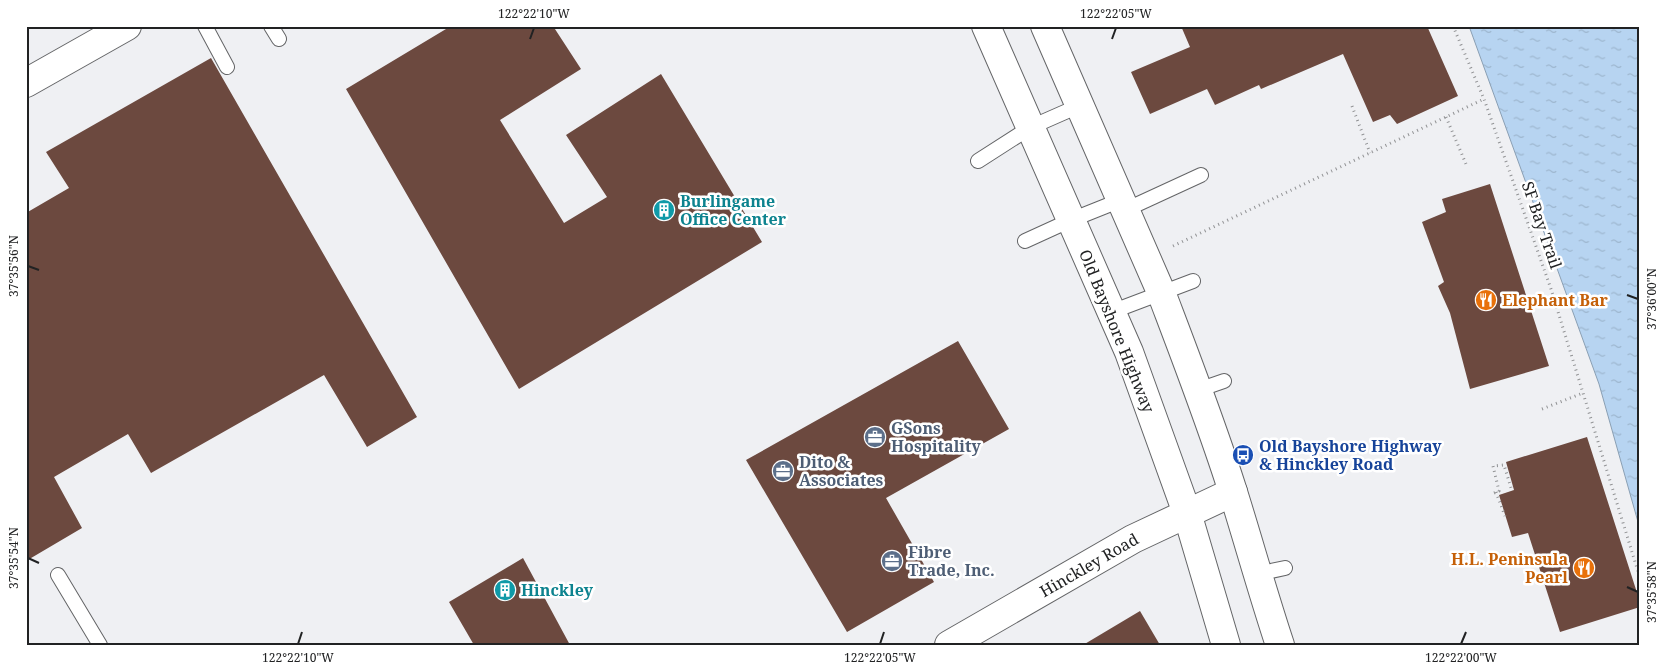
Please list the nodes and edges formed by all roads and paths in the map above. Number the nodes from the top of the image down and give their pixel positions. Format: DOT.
graph roads {
  1 [pos="127,26"];
  2 [pos="204,26"];
  3 [pos="271,26"];
  4 [pos="986,26"];
  5 [pos="1046,26"];
  6 [pos="1453,26"];
  7 [pos="279,39"];
  8 [pos="227,67"];
  9 [pos="26,83"];
  10 [pos="1484,99"];
  11 [pos="1081,105"];
  12 [pos="1352,106"];
  13 [pos="1446,116"];
  14 [pos="1032,128"];
  15 [pos="1370,153"];
  16 [pos="978,161"];
  17 [pos="1466,164"];
  18 [pos="1201,175"];
  19 [pos="1123,205"];
  20 [pos="1070,220"];
  21 [pos="1025,241"];
  22 [pos="1147,259"];
  23 [pos="1193,281"];
  24 [pos="1161,292"];
  25 [pos="1112,312"];
  26 [pos="1224,382"];
  27 [pos="1198,390"];
  28 [pos="1583,393"];
  29 [pos="1542,409"];
  30 [pos="1512,491"];
  31 [pos="1233,492"];
  32 [pos="1187,514"];
  33 [pos="1505,516"];
  34 [pos="1285,568"];
  35 [pos="1257,574"];
  36 [pos="58,575"];
  37 [pos="1640,578"];
  38 [pos="100,645"];
  39 [pos="949,645"];
  40 [pos="1226,645"];
  41 [pos="1280,645"];
  1 -- 9 [label="main road"];
  2 -- 8 [label="lane"];
  3 -- 7 [label="lane"];
  4 -- 14 [label="main road, Old Bayshore Highway"];
  5 -- 11 [label="main road"];
  6 -- 10 [label="path, SF Bay Trail"];
  10 -- 13 [label="path"];
  10 -- 28 [label="path, SF Bay Trail"];
  11 -- 14 [label="lane"];
  11 -- 19 [label="main road"];
  12 -- 15 [label="path"];
  13 -- 15 [label="path"];
  13 -- 17 [label="path"];
  14 -- 16 [label="lane"];
  14 -- 20 [label="main road, Old Bayshore Highway"];
  15 -- 22 [label="path"];
  18 -- 19 [label="lane"];
  19 -- 20 [label="lane"];
  19 -- 22 [label="main road"];
  20 -- 21 [label="lane"];
  20 -- 25 [label="main road, Old Bayshore Highway"];
  22 -- 24 [label="main road"];
  23 -- 24 [label="lane"];
  24 -- 25 [label="lane"];
  24 -- 27 [label="main road"];
  25 -- 32 [label="main road, Old Bayshore Highway"];
  26 -- 27 [label="lane"];
  27 -- 31 [label="main road"];
  28 -- 29 [label="path"];
  28 -- 37 [label="path, SF Bay Trail"];
  30 -- 33 [label="path"];
  31 -- 32 [label="main road, Hinckley Road"];
  31 -- 35 [label="main road"];
  32 -- 39 [label="main road, Hinckley Road"];
  32 -- 40 [label="main road, Old Bayshore Highway"];
  34 -- 35 [label="lane"];
  35 -- 41 [label="main road"];
  36 -- 38 [label="lane"];
}
